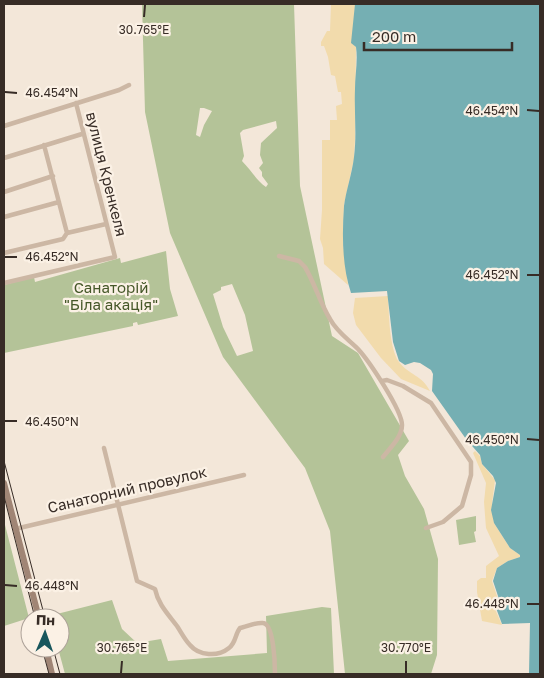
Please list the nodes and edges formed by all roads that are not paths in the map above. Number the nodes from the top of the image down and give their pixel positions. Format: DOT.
graph roads {
  1 [pos="129,85"];
  2 [pos="76,103"];
  3 [pos="4,126"];
  4 [pos="82,134"];
  5 [pos="44,145"];
  6 [pos="4,158"];
  7 [pos="52,176"];
  8 [pos="4,192"];
  9 [pos="59,202"];
  10 [pos="4,217"];
  11 [pos="106,224"];
  12 [pos="67,233"];
  13 [pos="4,253"];
  14 [pos="279,256"];
  15 [pos="4,283"];
  16 [pos="382,381"];
  17 [pos="104,448"];
  18 [pos="383,457"];
  19 [pos="244,475"];
  20 [pos="4,483"];
  21 [pos="119,504"];
  22 [pos="426,528"];
  23 [pos="15,529"];
  24 [pos="36,608"];
  25 [pos="48,658"];
  26 [pos="52,674"];
  27 [pos="275,674"];
  1 -- 2 [label="street"];
  2 -- 3 [label="street"];
  2 -- 4 [label="street, вулиця Кренкеля"];
  4 -- 5 [label="street"];
  4 -- 11 [label="street, вулиця Кренкеля"];
  5 -- 6 [label="street"];
  5 -- 7 [label="street"];
  7 -- 8 [label="street"];
  7 -- 9 [label="street"];
  9 -- 10 [label="street"];
  9 -- 12 [label="street"];
  11 -- 12 [label="street"];
  11 -- 15 [label="street, вулиця Кренкеля"];
  12 -- 13 [label="street"];
  14 -- 16 [label="street"];
  16 -- 18 [label="street"];
  16 -- 22 [label="street"];
  17 -- 21 [label="street"];
  19 -- 21 [label="street, Санаторний провулок"];
  20 -- 23 [label="street"];
  21 -- 23 [label="street, Санаторний провулок"];
  21 -- 27 [label="street"];
  23 -- 24 [label="street"];
  25 -- 26 [label="street"];
}
